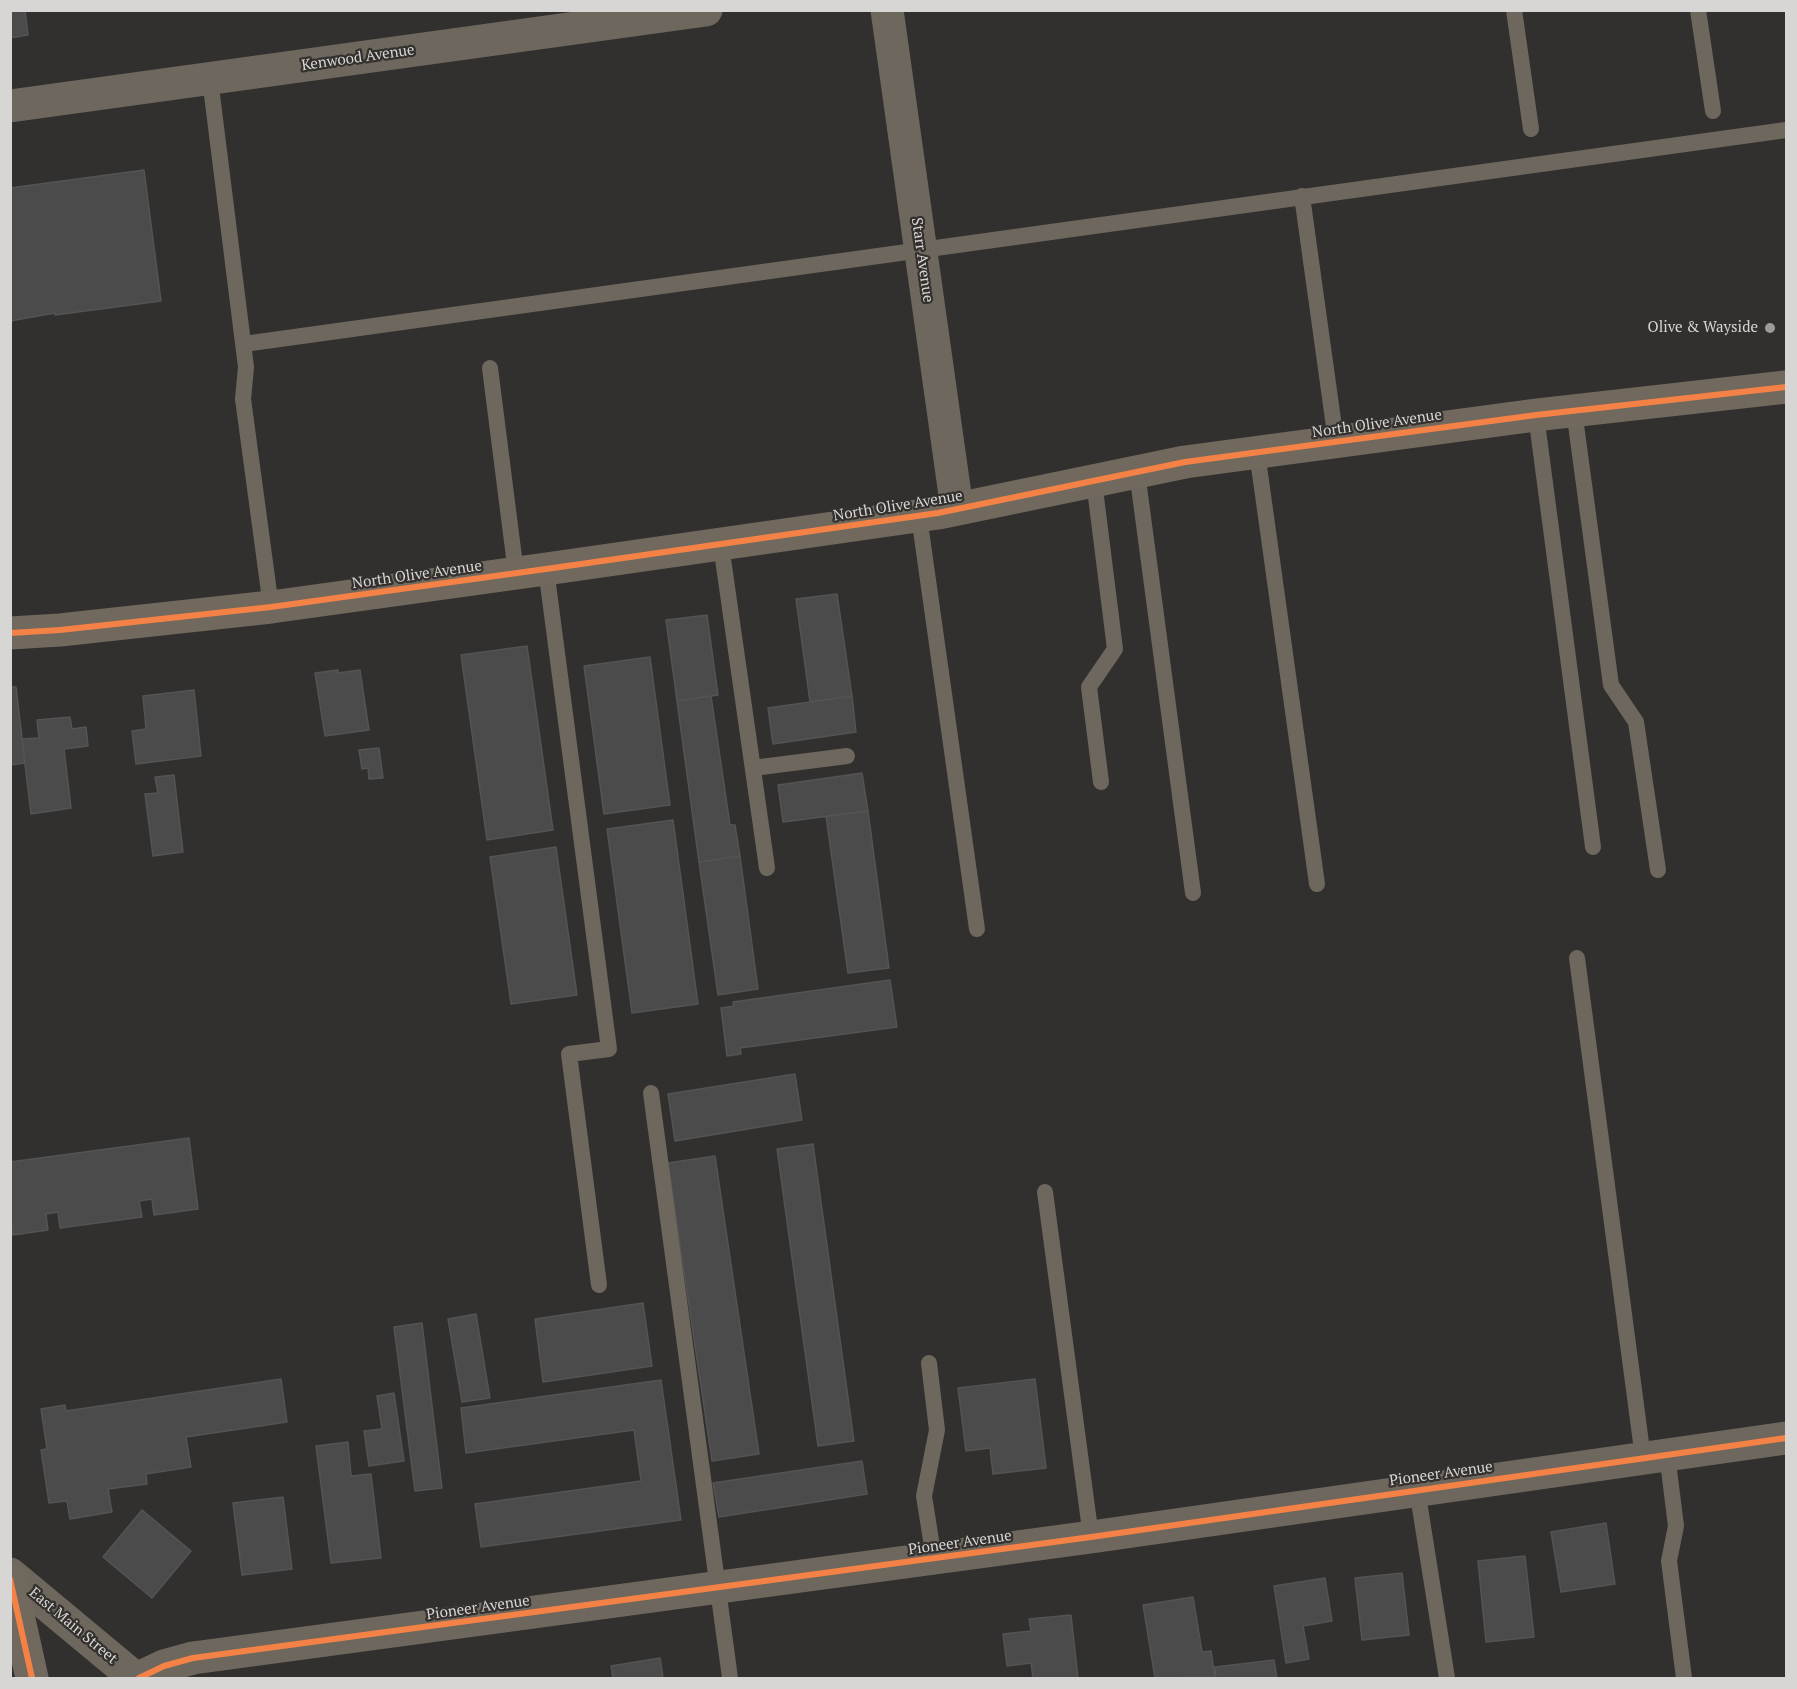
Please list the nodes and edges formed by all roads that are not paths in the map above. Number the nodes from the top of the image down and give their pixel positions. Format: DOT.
graph roads {
  1 [pos="706,10"];
  2 [pos="887,10"];
  3 [pos="1514,10"];
  4 [pos="1698,10"];
  5 [pos="210,78"];
  6 [pos="10,106"];
  7 [pos="1713,111"];
  8 [pos="1531,129"];
  9 [pos="1786,130"];
  10 [pos="1302,196"];
  11 [pos="921,249"];
  12 [pos="243,344"];
  13 [pos="490,368"];
  14 [pos="1786,387"];
  15 [pos="1574,410"];
  16 [pos="1536,415"];
  17 [pos="1336,441"];
  18 [pos="1257,452"];
  19 [pos="1137,472"];
  20 [pos="1094,481"];
  21 [pos="957,509"];
  22 [pos="919,516"];
  23 [pos="721,545"];
  24 [pos="531,571"];
  25 [pos="271,607"];
  26 [pos="10,633"];
  27 [pos="847,756"];
  28 [pos="753,768"];
  29 [pos="1101,782"];
  30 [pos="1593,848"];
  31 [pos="767,868"];
  32 [pos="1658,870"];
  33 [pos="1317,884"];
  34 [pos="1193,893"];
  35 [pos="977,929"];
  36 [pos="1577,958"];
  37 [pos="651,1093"];
  38 [pos="1045,1192"];
  39 [pos="599,1285"];
  40 [pos="929,1363"];
  41 [pos="1786,1438"];
  42 [pos="1655,1456"];
  43 [pos="1417,1489"];
  44 [pos="1090,1538"];
  45 [pos="934,1558"];
  46 [pos="10,1577"];
  47 [pos="717,1588"];
  48 [pos="32,1678"];
  49 [pos="137,1678"];
  50 [pos="730,1678"];
  51 [pos="1447,1678"];
  52 [pos="1684,1678"];
  1 -- 5 [label="street, Kenwood Avenue"];
  2 -- 11 [label="street, Starr Avenue"];
  3 -- 8 [label="lane"];
  4 -- 7 [label="lane"];
  5 -- 6 [label="street, Kenwood Avenue"];
  5 -- 12 [label="lane"];
  9 -- 10 [label="lane"];
  10 -- 11 [label="lane"];
  10 -- 17 [label="lane"];
  11 -- 12 [label="lane"];
  11 -- 21 [label="street, Starr Avenue"];
  12 -- 25 [label="lane"];
  13 -- 24 [label="lane"];
  14 -- 15 [label="street, North Olive Avenue"];
  15 -- 16 [label="street, North Olive Avenue"];
  15 -- 32 [label="lane"];
  16 -- 17 [label="street, North Olive Avenue"];
  16 -- 30 [label="lane"];
  17 -- 18 [label="street, North Olive Avenue"];
  18 -- 19 [label="street, North Olive Avenue"];
  18 -- 33 [label="lane"];
  19 -- 20 [label="street, North Olive Avenue"];
  19 -- 34 [label="lane"];
  20 -- 21 [label="street, North Olive Avenue"];
  20 -- 29 [label="lane"];
  21 -- 22 [label="street, North Olive Avenue"];
  22 -- 23 [label="street, North Olive Avenue"];
  22 -- 35 [label="lane"];
  23 -- 24 [label="street, North Olive Avenue"];
  23 -- 28 [label="lane"];
  24 -- 25 [label="street, North Olive Avenue"];
  24 -- 39 [label="lane"];
  25 -- 26 [label="street, North Olive Avenue"];
  27 -- 28 [label="lane"];
  28 -- 31 [label="lane"];
  36 -- 42 [label="lane"];
  37 -- 47 [label="lane"];
  38 -- 44 [label="lane"];
  40 -- 45 [label="lane"];
  41 -- 42 [label="street, Pioneer Avenue"];
  42 -- 43 [label="street, Pioneer Avenue"];
  42 -- 52 [label="lane"];
  43 -- 44 [label="street, Pioneer Avenue"];
  43 -- 51 [label="lane"];
  44 -- 45 [label="street, Pioneer Avenue"];
  45 -- 47 [label="street, Pioneer Avenue"];
  46 -- 48 [label="street"];
  46 -- 49 [label="street, East Main Street"];
  47 -- 49 [label="street, Pioneer Avenue"];
  47 -- 50 [label="lane"];
}
